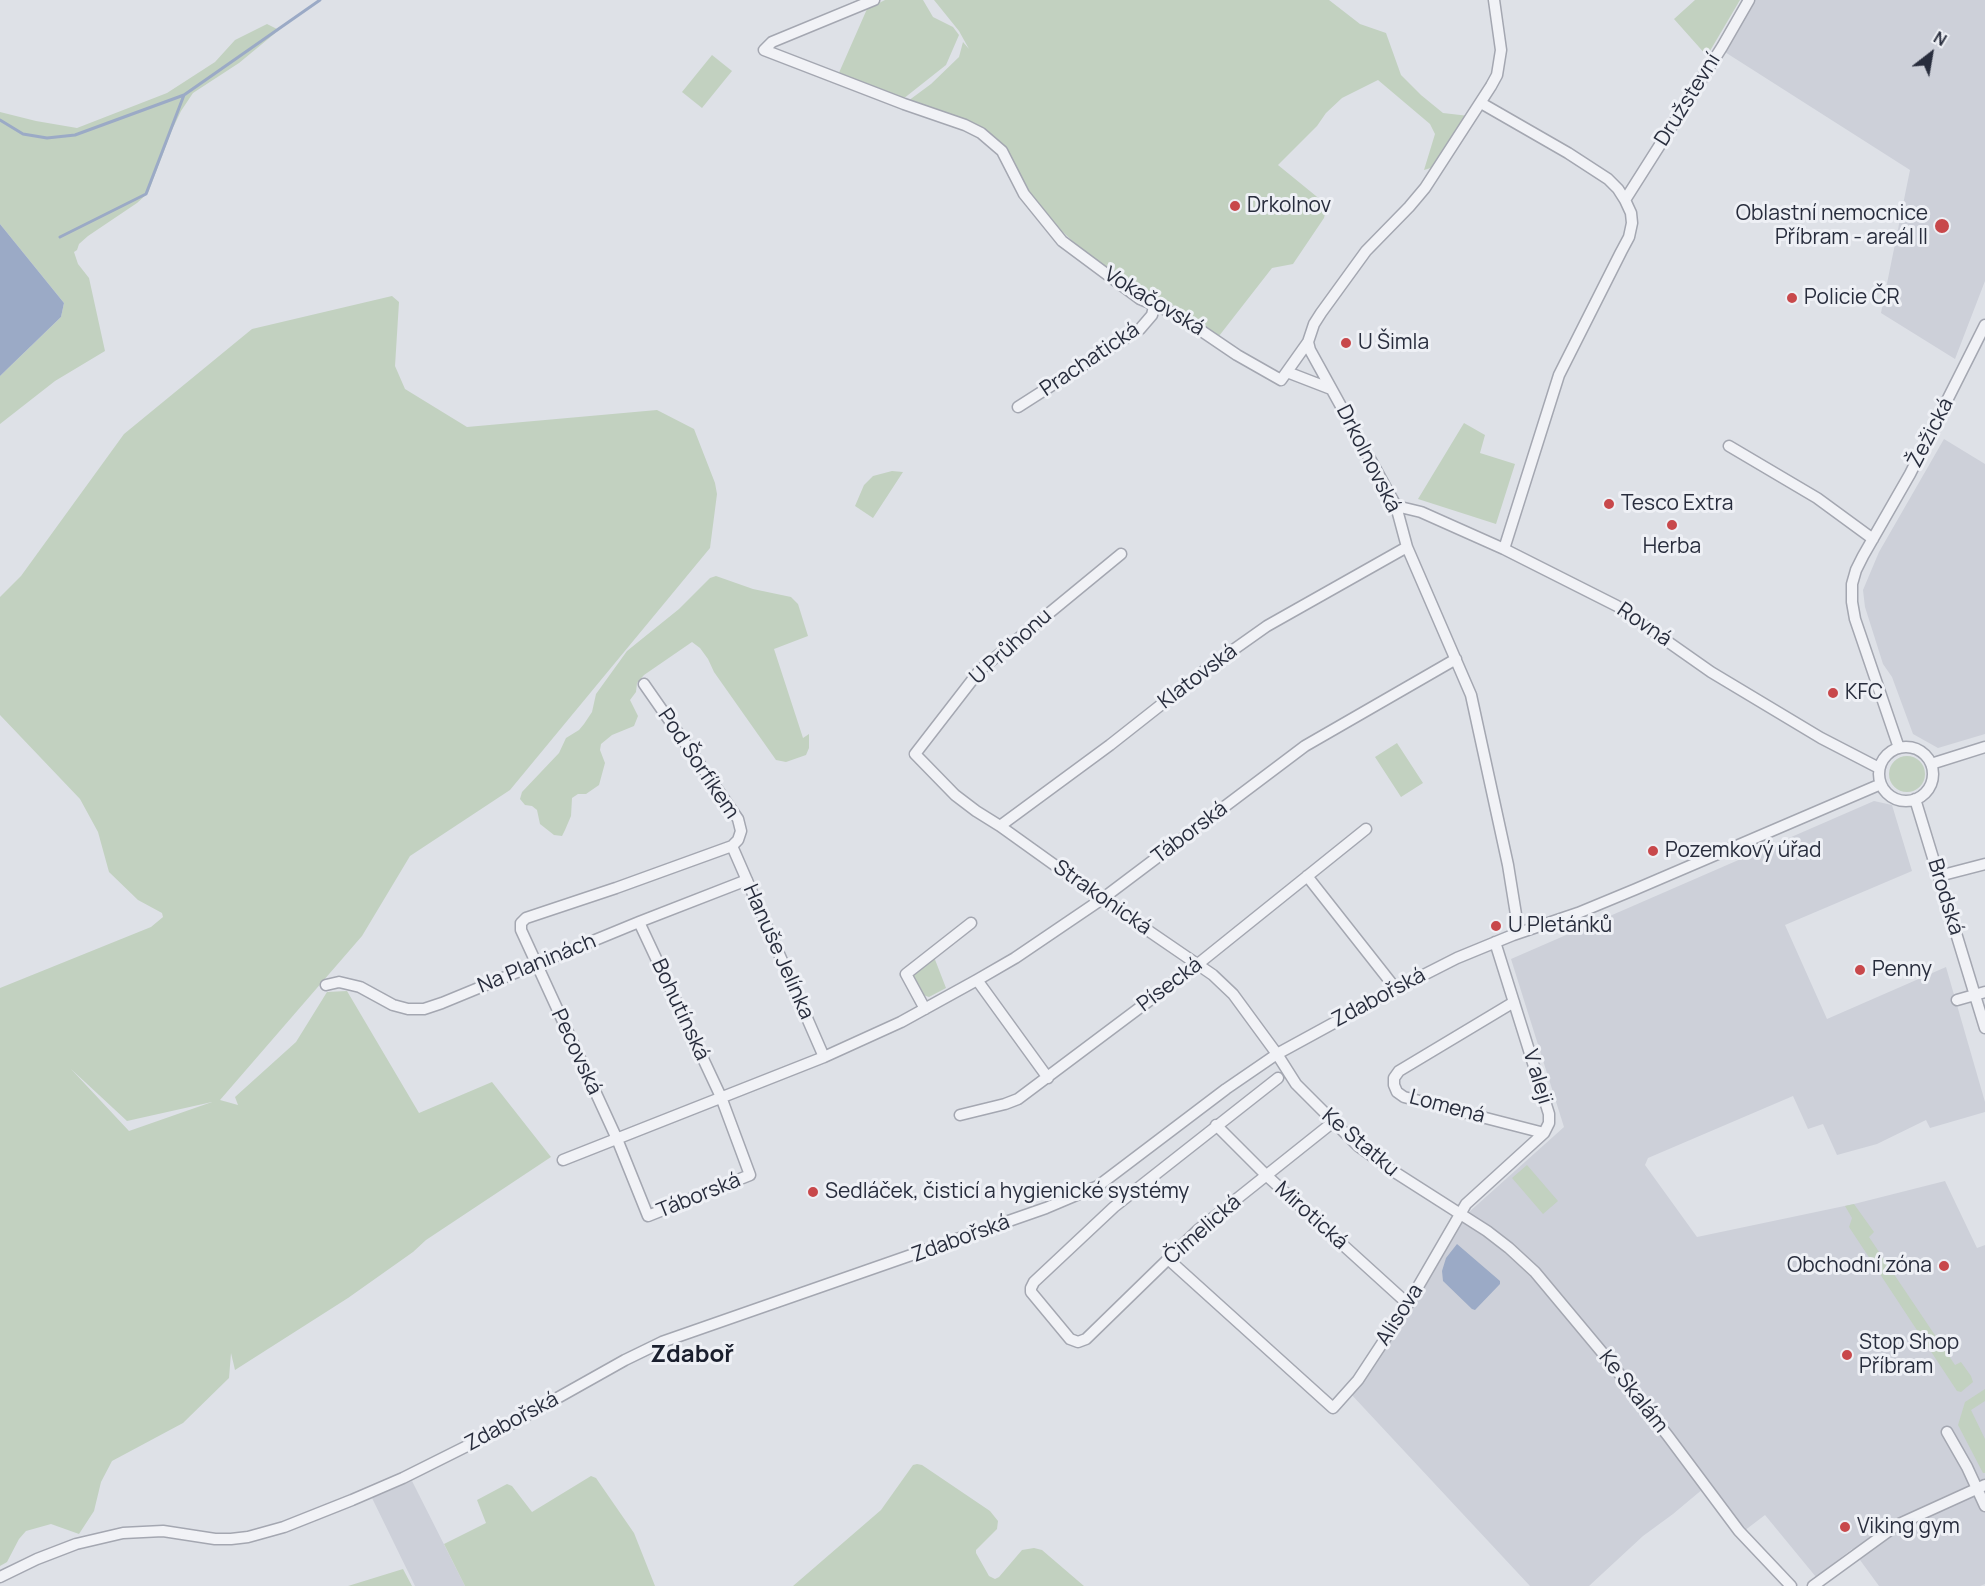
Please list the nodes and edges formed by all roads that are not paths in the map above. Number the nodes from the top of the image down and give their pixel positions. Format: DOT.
graph roads {
  1 [pos="874,0"];
  2 [pos="1494,0"];
  3 [pos="1749,0"];
  4 [pos="1481,103"];
  5 [pos="1625,200"];
  6 [pos="1154,306"];
  7 [pos="1985,325"];
  8 [pos="1308,342"];
  9 [pos="1284,376"];
  10 [pos="1332,389"];
  11 [pos="1018,407"];
  12 [pos="1730,446"];
  13 [pos="1396,506"];
  14 [pos="1873,538"];
  15 [pos="1407,547"];
  16 [pos="1504,549"];
  17 [pos="1121,554"];
  18 [pos="1456,659"];
  19 [pos="644,684"];
  20 [pos="1985,747"];
  21 [pos="1899,748"];
  22 [pos="915,754"];
  23 [pos="1931,764"];
  24 [pos="1880,768"];
  25 [pos="1881,784"];
  26 [pos="1915,799"];
  27 [pos="1000,826"];
  28 [pos="1366,829"];
  29 [pos="732,846"];
  30 [pos="1985,864"];
  31 [pos="1307,876"];
  32 [pos="1939,876"];
  33 [pos="747,880"];
  34 [pos="1102,899"];
  35 [pos="639,922"];
  36 [pos="970,922"];
  37 [pos="1519,933"];
  38 [pos="1495,942"];
  39 [pos="536,964"];
  40 [pos="1198,964"];
  41 [pos="977,980"];
  42 [pos="326,985"];
  43 [pos="1396,988"];
  44 [pos="1980,993"];
  45 [pos="1957,1000"];
  46 [pos="1514,1002"];
  47 [pos="925,1009"];
  48 [pos="1985,1028"];
  49 [pos="1277,1054"];
  50 [pos="824,1057"];
  51 [pos="1048,1078"];
  52 [pos="1278,1078"];
  53 [pos="721,1097"];
  54 [pos="960,1115"];
  55 [pos="1332,1123"];
  56 [pos="1216,1125"];
  57 [pos="1544,1133"];
  58 [pos="617,1139"];
  59 [pos="563,1160"];
  60 [pos="1268,1176"];
  61 [pos="1459,1215"];
  62 [pos="1168,1259"];
  63 [pos="1408,1304"];
  64 [pos="1947,1432"];
  65 [pos="1981,1487"];
  66 [pos="1985,1506"];
  67 [pos="0,1577"];
  68 [pos="1791,1586"];
  69 [pos="1813,1586"];
  1 -- 6 [label="street, Vokačovská"];
  2 -- 4 [label="street"];
  3 -- 5 [label="street, Družstevní"];
  4 -- 5 [label="street"];
  4 -- 8 [label="street"];
  5 -- 16 [label="street"];
  6 -- 9 [label="street, Vokačovská"];
  6 -- 11 [label="street, Prachatická"];
  7 -- 14 [label="street, Žežická"];
  8 -- 9 [label="street"];
  8 -- 10 [label="street, Drkolnovská"];
  9 -- 10 [label="street, Vokačovská"];
  10 -- 13 [label="street, Drkolnovská"];
  12 -- 14 [label="street"];
  13 -- 15 [label="street, Drkolnovská"];
  13 -- 16 [label="street, Rovná"];
  14 -- 21 [label="street, Žežická"];
  15 -- 18 [label="street, Drkolnovská"];
  15 -- 27 [label="street, Klatovská"];
  16 -- 24 [label="street, Rovná"];
  17 -- 22 [label="street, U Průhonu"];
  18 -- 34 [label="street, Táborská"];
  18 -- 37 [label="street, Drkolnovská"];
  19 -- 29 [label="street, Pod Šorfíkem"];
  20 -- 23 [label="street"];
  21 -- 23 [label="street"];
  21 -- 24 [label="street"];
  22 -- 27 [label="street, Strakonická"];
  23 -- 26 [label="street"];
  24 -- 25 [label="street"];
  25 -- 26 [label="street"];
  25 -- 37 [label="street, Zdabořská"];
  26 -- 32 [label="street, Brodská"];
  27 -- 34 [label="street, Strakonická"];
  28 -- 31 [label="street, Písecká"];
  29 -- 33 [label="street, Hanuše Jelínka"];
  29 -- 39 [label="street, Pecovská"];
  30 -- 32 [label="street"];
  31 -- 40 [label="street, Písecká"];
  31 -- 43 [label="street"];
  32 -- 44 [label="street, Brodská"];
  33 -- 35 [label="street, Na Planinách"];
  33 -- 50 [label="street, Hanuše Jelínka"];
  34 -- 40 [label="street, Strakonická"];
  34 -- 41 [label="street, Táborská"];
  35 -- 39 [label="street, Na Planinách"];
  35 -- 53 [label="street, Bohutínská"];
  36 -- 47 [label="street"];
  37 -- 38 [label="street, Zdabořská"];
  38 -- 43 [label="street, Zdabořská"];
  38 -- 46 [label="street, V aleji"];
  39 -- 42 [label="street, Na Planinách"];
  39 -- 58 [label="street, Pecovská"];
  40 -- 49 [label="street, Strakonická"];
  40 -- 51 [label="street, Písecká"];
  41 -- 47 [label="street, Táborská"];
  41 -- 51 [label="street"];
  43 -- 49 [label="street, Zdabořská"];
  44 -- 45 [label="street"];
  44 -- 48 [label="street, Brodská"];
  46 -- 57 [label="street, V aleji"];
  46 -- 57 [label="street, Lomená"];
  47 -- 50 [label="street, Táborská"];
  49 -- 55 [label="street, Ke Statku"];
  49 -- 67 [label="street, Zdabořská"];
  50 -- 53 [label="street, Táborská"];
  51 -- 54 [label="street, Písecká"];
  52 -- 56 [label="street"];
  53 -- 58 [label="street, Táborská"];
  53 -- 58 [label="street, Táborská"];
  55 -- 60 [label="street, Čimelická"];
  55 -- 61 [label="street, Ke Statku"];
  56 -- 60 [label="street, Mirotická"];
  56 -- 62 [label="street, Čimelická"];
  57 -- 61 [label="street, V aleji"];
  58 -- 59 [label="street, Táborská"];
  60 -- 62 [label="street, Čimelická"];
  60 -- 63 [label="street, Mirotická"];
  61 -- 63 [label="street, Alisova"];
  61 -- 68 [label="street, Ke Skalám"];
  62 -- 63 [label="street, Alisova"];
  64 -- 65 [label="street"];
  65 -- 66 [label="street"];
  65 -- 69 [label="street"];
}
